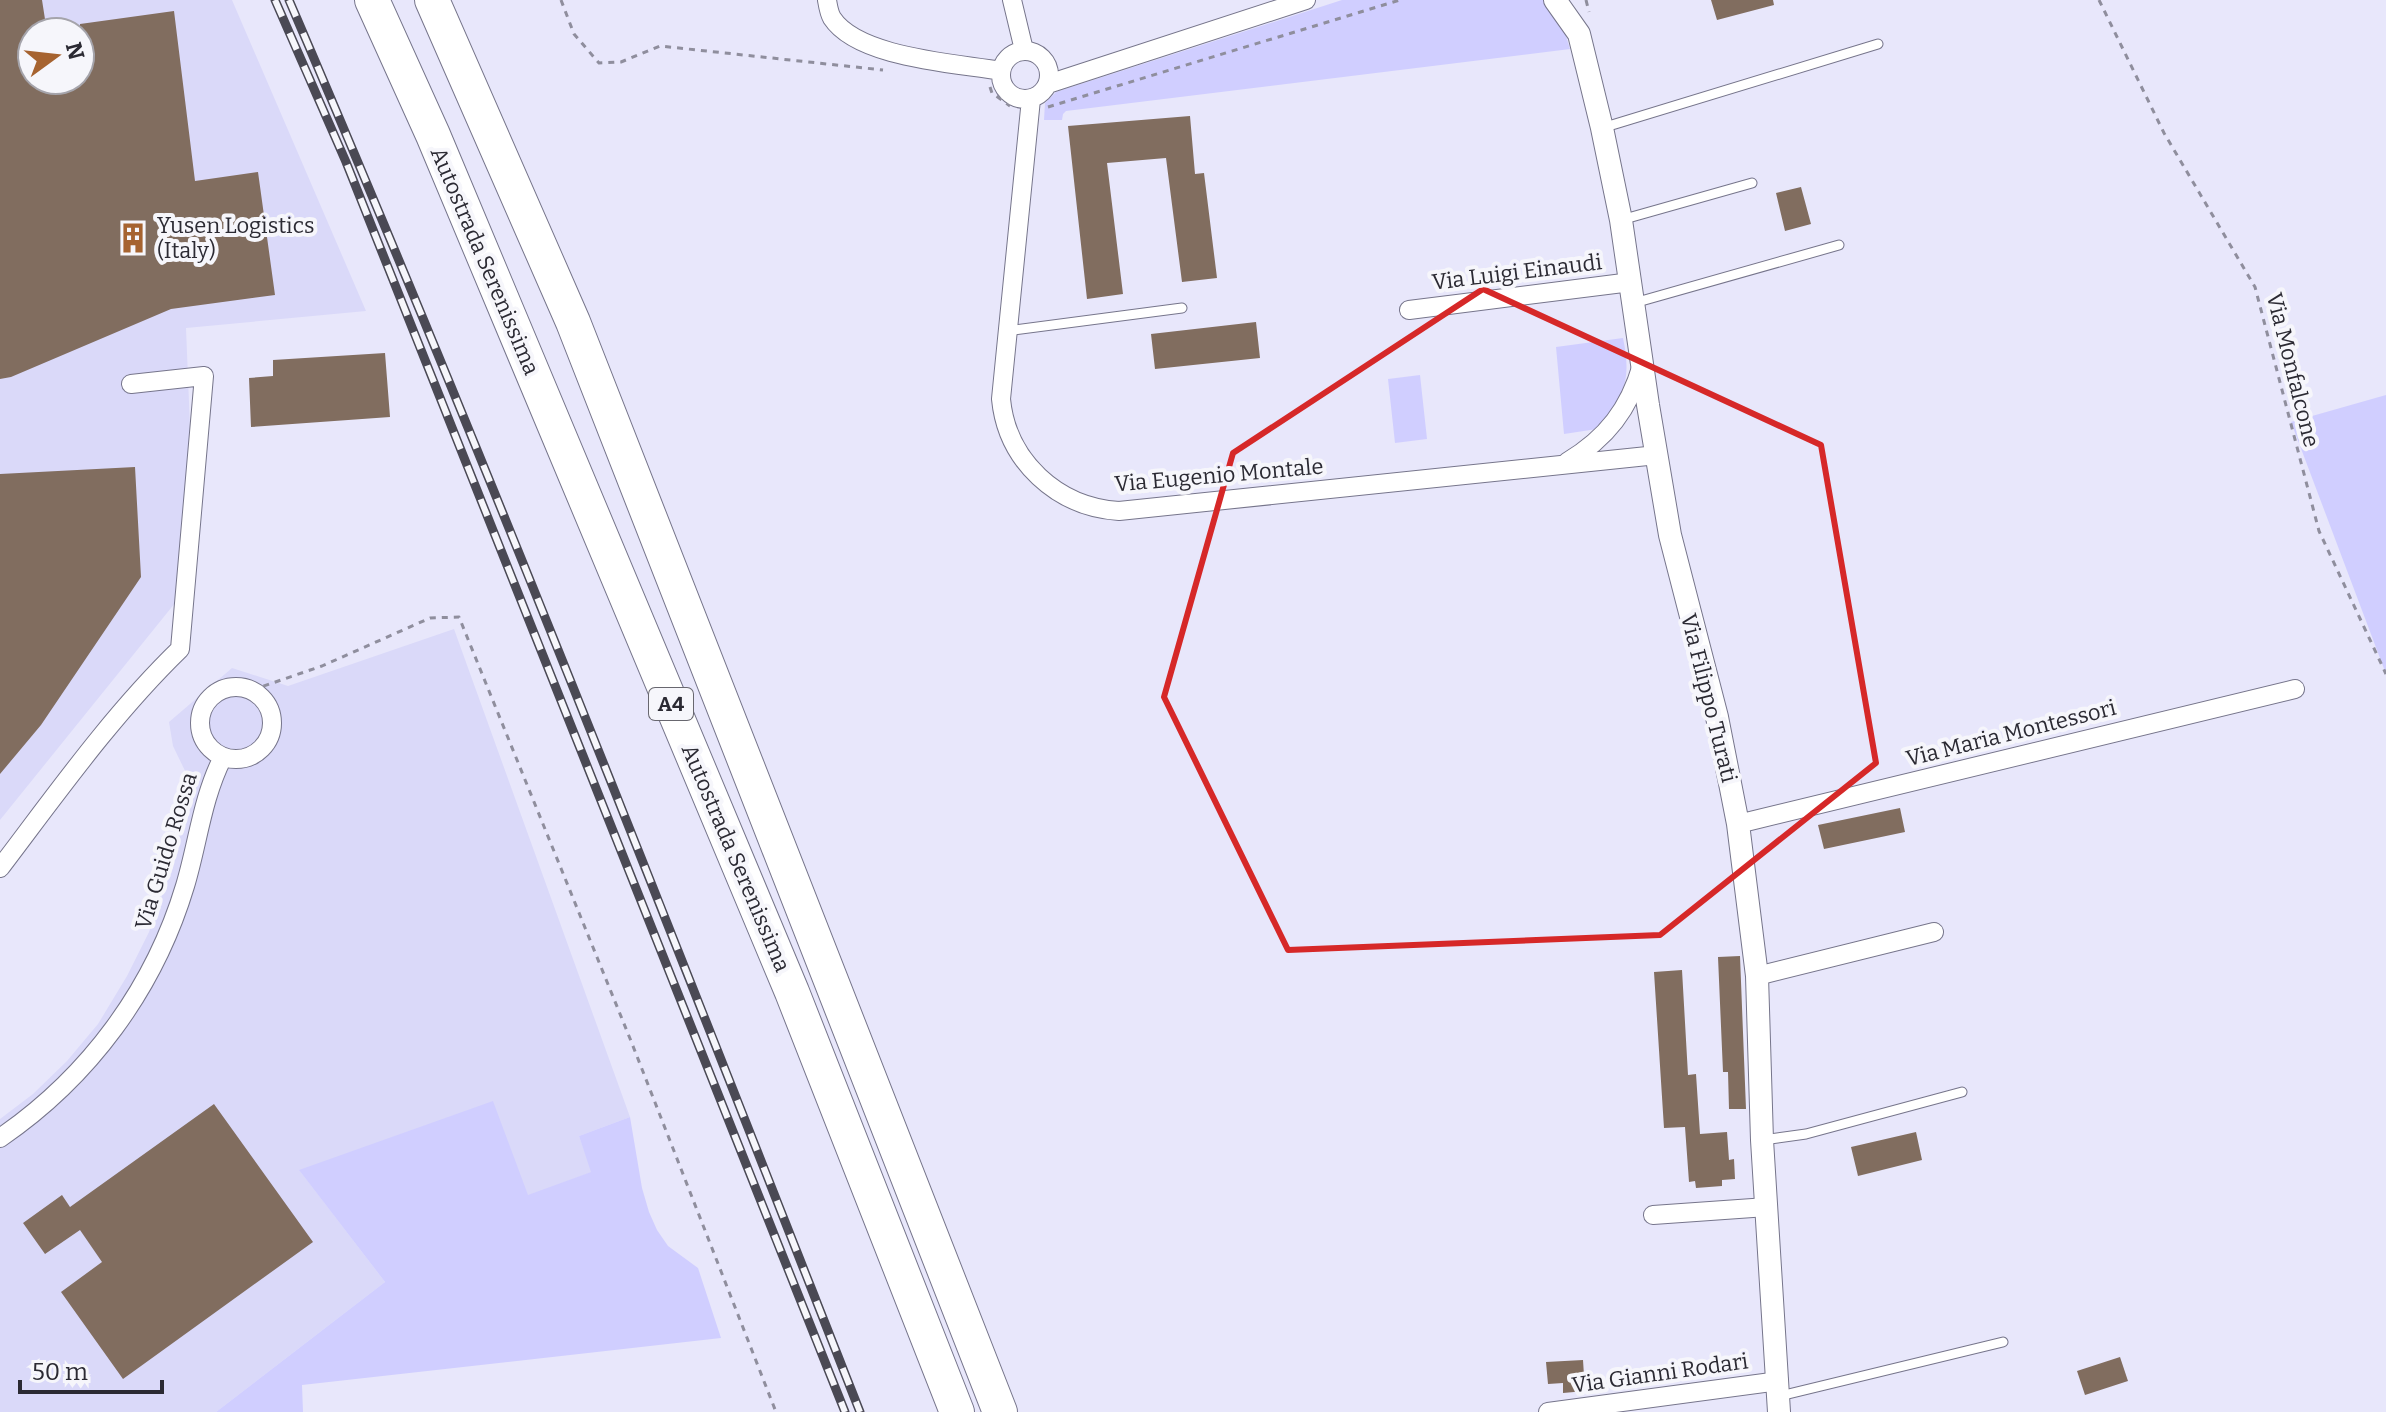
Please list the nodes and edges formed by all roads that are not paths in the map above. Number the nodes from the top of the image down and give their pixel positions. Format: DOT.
graph roads {
  1 [pos="372,0"];
  2 [pos="432,0"];
  3 [pos="827,0"];
  4 [pos="1012,0"];
  5 [pos="1306,0"];
  6 [pos="1555,0"];
  7 [pos="1572,0"];
  8 [pos="1579,34"];
  9 [pos="1878,44"];
  10 [pos="1024,50"];
  11 [pos="994,76"];
  12 [pos="1048,84"];
  13 [pos="1030,105"];
  14 [pos="1602,128"];
  15 [pos="1752,183"];
  16 [pos="1621,220"];
  17 [pos="1839,245"];
  18 [pos="1633,292"];
  19 [pos="1182,308"];
  20 [pos="1409,310"];
  21 [pos="1007,331"];
  22 [pos="1642,362"];
  23 [pos="131,384"];
  24 [pos="1657,455"];
  25 [pos="1562,465"];
  26 [pos="2295,689"];
  27 [pos="223,757"];
  28 [pos="1738,824"];
  29 [pos="0,868"];
  30 [pos="1934,932"];
  31 [pos="1757,976"];
  32 [pos="1962,1092"];
  33 [pos="0,1138"];
  34 [pos="1762,1140"];
  35 [pos="1767,1207"];
  36 [pos="1653,1215"];
  37 [pos="2003,1342"];
  38 [pos="1779,1396"];
  39 [pos="957,1412"];
  40 [pos="1000,1412"];
  41 [pos="1548,1412"];
  1 -- 39 [label="highway, Autostrada Serenissima / A4"];
  2 -- 40 [label="highway, Autostrada Serenissima / A4"];
  3 -- 11 [label="street"];
  4 -- 10 [label="street"];
  5 -- 12 [label="street"];
  6 -- 8 [label="street, Via Filippo Turati"];
  7 -- 8 [label="street"];
  8 -- 14 [label="street, Via Filippo Turati"];
  9 -- 14 [label="lane"];
  10 -- 11 [label="street"];
  10 -- 12 [label="street"];
  11 -- 13 [label="street"];
  12 -- 13 [label="street"];
  13 -- 21 [label="street, Via Eugenio Montale"];
  14 -- 16 [label="street, Via Filippo Turati"];
  15 -- 16 [label="lane"];
  16 -- 18 [label="street, Via Filippo Turati"];
  17 -- 18 [label="lane"];
  18 -- 20 [label="street, Via Luigi Einaudi"];
  18 -- 22 [label="street, Via Filippo Turati"];
  19 -- 21 [label="lane"];
  21 -- 25 [label="street, Via Eugenio Montale"];
  22 -- 24 [label="street, Via Filippo Turati"];
  22 -- 25 [label="street, Via Eugenio Montale"];
  23 -- 29 [label="street"];
  24 -- 25 [label="street, Via Eugenio Montale"];
  24 -- 28 [label="street, Via Filippo Turati"];
  26 -- 28 [label="street, Via Maria Montessori"];
  27 -- 27 [label="street, Via Guido Rossa"];
  27 -- 33 [label="street, Via Guido Rossa"];
  28 -- 31 [label="street, Via Filippo Turati"];
  30 -- 31 [label="street"];
  31 -- 34 [label="street, Via Filippo Turati"];
  32 -- 34 [label="lane"];
  34 -- 35 [label="street, Via Filippo Turati"];
  35 -- 36 [label="street"];
  35 -- 38 [label="street, Via Filippo Turati"];
  37 -- 38 [label="lane"];
  38 -- 41 [label="street, Via Gianni Rodari"];
}
